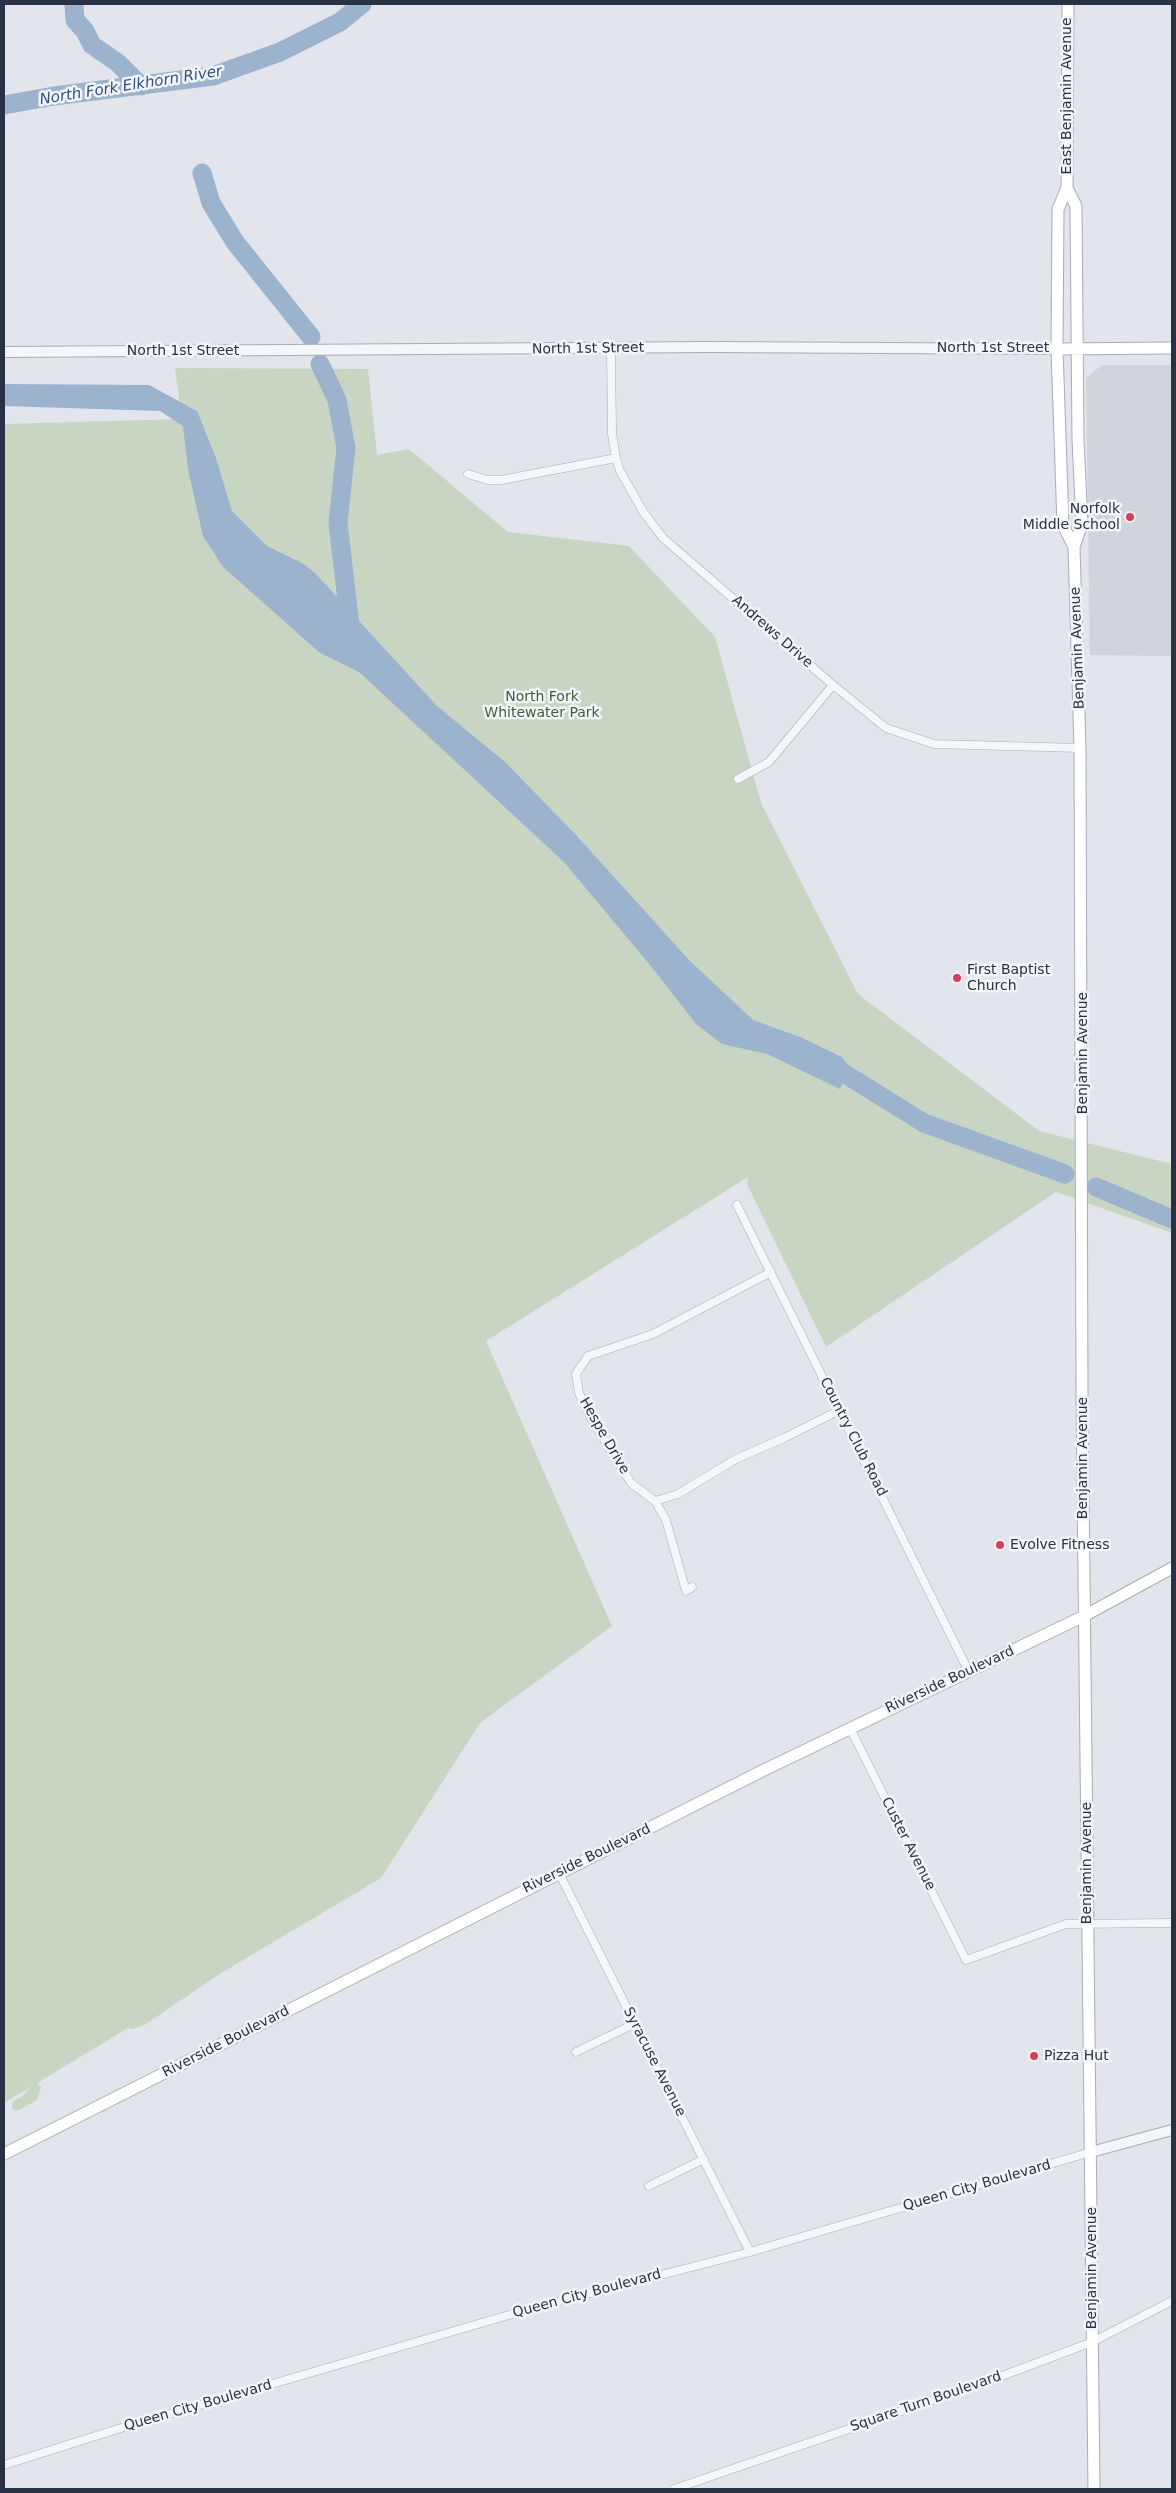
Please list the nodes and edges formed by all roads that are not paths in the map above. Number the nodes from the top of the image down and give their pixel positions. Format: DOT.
graph roads {
  1 [pos="1068,4"];
  2 [pos="1067,188"];
  3 [pos="1172,348"];
  4 [pos="611,349"];
  5 [pos="1057,349"];
  6 [pos="1077,349"];
  7 [pos="4,352"];
  8 [pos="616,458"];
  9 [pos="468,474"];
  10 [pos="1074,547"];
  11 [pos="833,685"];
  12 [pos="1080,748"];
  13 [pos="738,779"];
  14 [pos="736,1205"];
  15 [pos="770,1272"];
  16 [pos="840,1410"];
  17 [pos="655,1501"];
  18 [pos="1172,1568"];
  19 [pos="692,1587"];
  20 [pos="1084,1616"];
  21 [pos="968,1670"];
  22 [pos="850,1728"];
  23 [pos="559,1873"];
  24 [pos="1172,1923"];
  25 [pos="1087,1924"];
  26 [pos="634,2024"];
  27 [pos="576,2052"];
  28 [pos="1172,2130"];
  29 [pos="1091,2152"];
  30 [pos="4,2154"];
  31 [pos="704,2159"];
  32 [pos="649,2186"];
  33 [pos="750,2252"];
  34 [pos="1172,2301"];
  35 [pos="1092,2342"];
  36 [pos="4,2465"];
  37 [pos="674,2489"];
  38 [pos="1094,2489"];
  1 -- 2 [label="main road, East Benjamin Avenue"];
  2 -- 5 [label="main road, East Benjamin Avenue"];
  2 -- 6 [label="main road, East Benjamin Avenue"];
  3 -- 6 [label="main road, North 1st Street"];
  4 -- 5 [label="street, North 1st Street"];
  4 -- 7 [label="street, North 1st Street"];
  4 -- 8 [label="street, Andrews Drive"];
  5 -- 6 [label="main road, North 1st Street"];
  5 -- 10 [label="main road, Benjamin Avenue"];
  6 -- 10 [label="main road, Benjamin Avenue"];
  8 -- 9 [label="street"];
  8 -- 11 [label="street, Andrews Drive"];
  10 -- 12 [label="main road, Benjamin Avenue"];
  11 -- 12 [label="street, Andrews Drive"];
  11 -- 13 [label="street"];
  12 -- 20 [label="main road, Benjamin Avenue"];
  14 -- 15 [label="street, Country Club Road"];
  15 -- 16 [label="street, Country Club Road"];
  15 -- 17 [label="street, Hespe Drive"];
  16 -- 17 [label="street"];
  16 -- 21 [label="street, Country Club Road"];
  17 -- 19 [label="street"];
  18 -- 20 [label="main road, Riverside Boulevard"];
  20 -- 21 [label="main road, Riverside Boulevard"];
  20 -- 25 [label="main road, Benjamin Avenue"];
  21 -- 22 [label="main road, Riverside Boulevard"];
  22 -- 23 [label="main road, Riverside Boulevard"];
  22 -- 25 [label="street, Custer Avenue"];
  23 -- 26 [label="street, Syracuse Avenue"];
  23 -- 30 [label="main road, Riverside Boulevard"];
  24 -- 25 [label="street"];
  25 -- 29 [label="main road, Benjamin Avenue"];
  26 -- 27 [label="street"];
  26 -- 31 [label="street, Syracuse Avenue"];
  28 -- 29 [label="street, Queen City Boulevard"];
  29 -- 33 [label="street, Queen City Boulevard"];
  29 -- 35 [label="main road, Benjamin Avenue"];
  31 -- 32 [label="street"];
  31 -- 33 [label="street, Syracuse Avenue"];
  33 -- 36 [label="street, Queen City Boulevard"];
  34 -- 35 [label="street, Square Turn Boulevard"];
  35 -- 37 [label="street, Square Turn Boulevard"];
  35 -- 38 [label="main road, Benjamin Avenue"];
}
